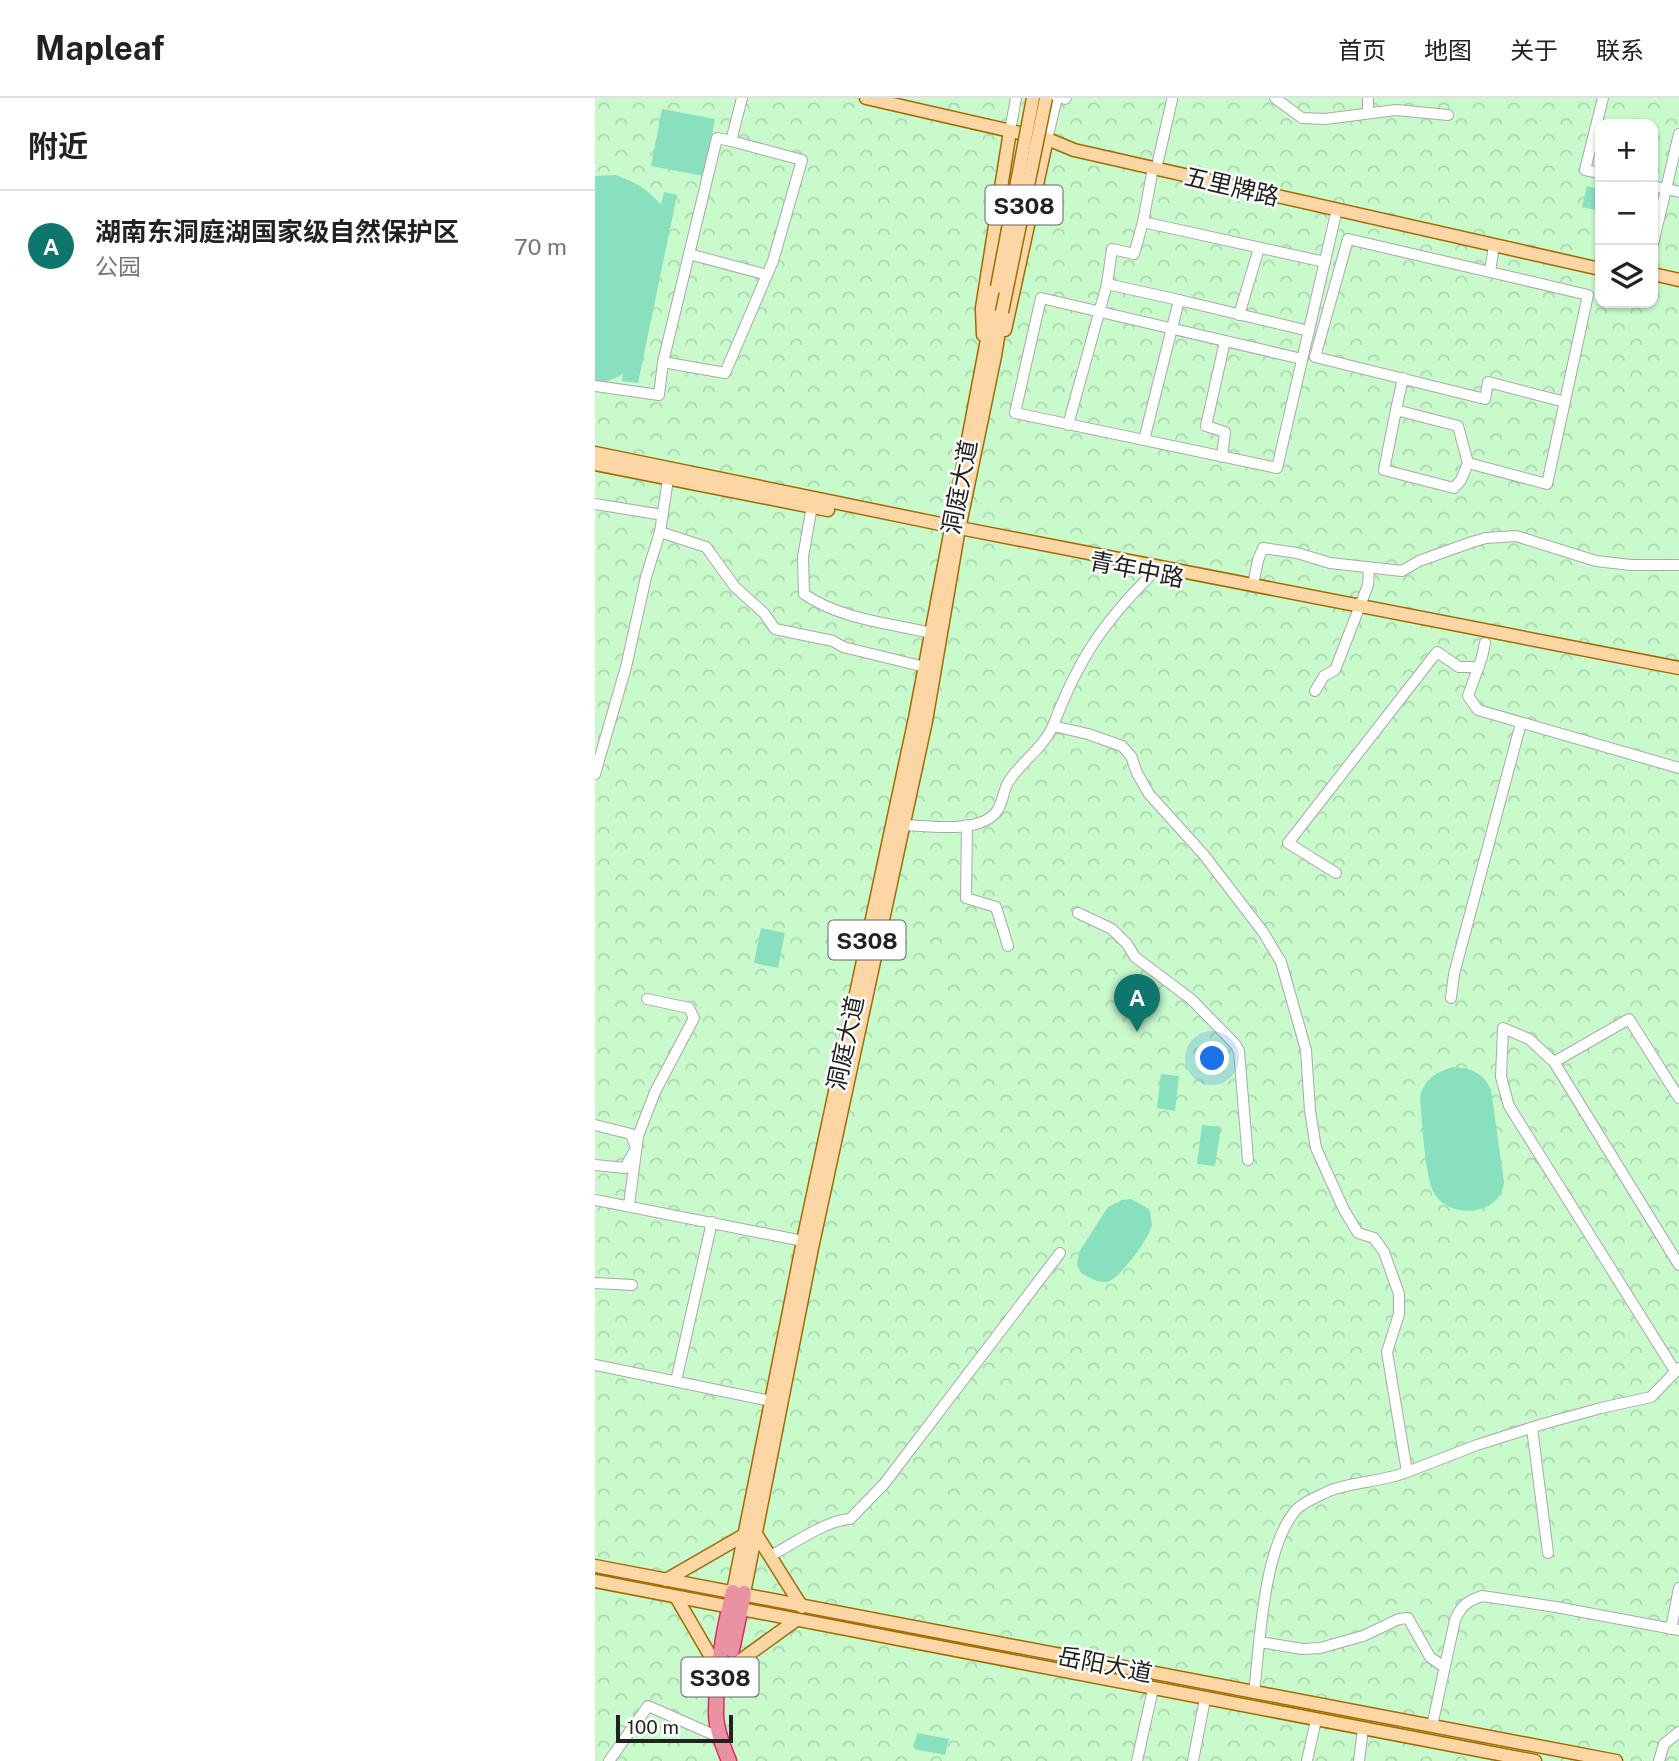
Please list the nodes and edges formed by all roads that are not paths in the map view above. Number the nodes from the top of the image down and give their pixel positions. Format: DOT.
graph roads {
  1 [pos="742,98"];
  2 [pos="866,98"];
  3 [pos="898,98"];
  4 [pos="1016,98"];
  5 [pos="1033,98"];
  6 [pos="1046,98"];
  7 [pos="1062,98"];
  8 [pos="1275,98"];
  9 [pos="1368,98"];
  10 [pos="1603,98"];
  11 [pos="1172,100"];
  12 [pos="1368,113"];
  13 [pos="1448,115"];
  14 [pos="1598,119"];
  15 [pos="1010,127"];
  16 [pos="1595,130"];
  17 [pos="1679,134"];
  18 [pos="1049,137"];
  19 [pos="731,141"];
  20 [pos="1156,165"];
  21 [pos="1595,172"];
  22 [pos="1658,187"];
  23 [pos="1665,188"];
  24 [pos="1679,192"];
  25 [pos="1336,209"];
  26 [pos="1658,221"];
  27 [pos="1143,222"];
  28 [pos="1495,245"];
  29 [pos="1259,248"];
  30 [pos="689,254"];
  31 [pos="1595,261"];
  32 [pos="1325,262"];
  33 [pos="1595,269"];
  34 [pos="1490,272"];
  35 [pos="767,275"];
  36 [pos="1658,275"];
  37 [pos="1679,281"];
  38 [pos="1658,282"];
  39 [pos="1107,284"];
  40 [pos="1679,287"];
  41 [pos="1178,300"];
  42 [pos="1098,310"];
  43 [pos="1239,315"];
  44 [pos="1171,328"];
  45 [pos="1309,331"];
  46 [pos="1225,341"];
  47 [pos="989,357"];
  48 [pos="1302,359"];
  49 [pos="663,362"];
  50 [pos="1403,378"];
  51 [pos="595,386"];
  52 [pos="1565,402"];
  53 [pos="1396,410"];
  54 [pos="1068,425"];
  55 [pos="1144,440"];
  56 [pos="595,453"];
  57 [pos="1222,457"];
  58 [pos="1468,463"];
  59 [pos="595,464"];
  60 [pos="668,479"];
  61 [pos="595,504"];
  62 [pos="812,506"];
  63 [pos="663,515"];
  64 [pos="955,530"];
  65 [pos="660,532"];
  66 [pos="1679,565"];
  67 [pos="1369,568"];
  68 [pos="1154,572"];
  69 [pos="1253,585"];
  70 [pos="1359,609"];
  71 [pos="931,633"];
  72 [pos="1485,643"];
  73 [pos="925,667"];
  74 [pos="1479,667"];
  75 [pos="1679,668"];
  76 [pos="1679,675"];
  77 [pos="1315,691"];
  78 [pos="1521,723"];
  79 [pos="1053,726"];
  80 [pos="1679,768"];
  81 [pos="595,774"];
  82 [pos="904,825"];
  83 [pos="967,825"];
  84 [pos="1336,873"];
  85 [pos="1078,913"];
  86 [pos="1009,946"];
  87 [pos="1451,998"];
  88 [pos="647,999"];
  89 [pos="1553,1062"];
  90 [pos="1679,1098"];
  91 [pos="595,1125"];
  92 [pos="636,1149"];
  93 [pos="1248,1160"];
  94 [pos="595,1165"];
  95 [pos="595,1199"];
  96 [pos="629,1205"];
  97 [pos="712,1222"];
  98 [pos="803,1241"];
  99 [pos="1060,1253"];
  100 [pos="1679,1265"];
  101 [pos="595,1283"];
  102 [pos="632,1285"];
  103 [pos="595,1365"];
  104 [pos="1677,1369"];
  105 [pos="676,1381"];
  106 [pos="776,1402"];
  107 [pos="1532,1428"];
  108 [pos="1407,1472"];
  109 [pos="750,1535"];
  110 [pos="1548,1553"];
  111 [pos="770,1556"];
  112 [pos="595,1566"];
  113 [pos="666,1580"];
  114 [pos="595,1581"];
  115 [pos="1679,1588"];
  116 [pos="676,1597"];
  117 [pos="737,1600"];
  118 [pos="802,1607"];
  119 [pos="795,1621"];
  120 [pos="1675,1630"];
  121 [pos="1260,1642"];
  122 [pos="1444,1667"];
  123 [pos="723,1679"];
  124 [pos="1153,1689"];
  125 [pos="1254,1693"];
  126 [pos="1205,1699"];
  127 [pos="1316,1720"];
  128 [pos="1432,1726"];
  129 [pos="1363,1729"];
  130 [pos="1679,1732"];
  131 [pos="721,1738"];
  132 [pos="609,1761"];
  133 [pos="729,1761"];
  134 [pos="739,1761"];
  135 [pos="1137,1761"];
  136 [pos="1193,1761"];
  137 [pos="1307,1761"];
  138 [pos="1359,1761"];
  139 [pos="1535,1761"];
  140 [pos="1616,1761"];
  141 [pos="1659,1761"];
  1 -- 19 [label="street"];
  2 -- 15 [label="main road, 五里牌路"];
  3 -- 15 [label="main road, 五里牌路"];
  4 -- 15 [label="street"];
  5 -- 47 [label="main road, 洞庭大道 / S308, bridge"];
  6 -- 47 [label="main road, 洞庭大道 / S308, bridge"];
  7 -- 18 [label="street"];
  8 -- 12 [label="street"];
  9 -- 12 [label="street"];
  10 -- 14 [label="street"];
  11 -- 20 [label="street"];
  12 -- 13 [label="street"];
  15 -- 18 [label="main road, 五里牌路"];
  15 -- 47 [label="main road"];
  16 -- 21 [label="street"];
  17 -- 23 [label="street"];
  18 -- 20 [label="main road, 五里牌路"];
  18 -- 20 [label="main road, 五里牌路"];
  18 -- 47 [label="main road"];
  19 -- 30 [label="street"];
  19 -- 35 [label="street"];
  20 -- 25 [label="main road, 五里牌路"];
  20 -- 27 [label="street"];
  20 -- 31 [label="main road, 五里牌路"];
  22 -- 23 [label="street"];
  23 -- 24 [label="street"];
  23 -- 26 [label="street"];
  25 -- 28 [label="main road, 五里牌路"];
  25 -- 32 [label="street"];
  27 -- 29 [label="street"];
  27 -- 39 [label="street"];
  28 -- 33 [label="main road, 五里牌路"];
  28 -- 34 [label="street"];
  29 -- 32 [label="street"];
  29 -- 43 [label="street"];
  30 -- 35 [label="street"];
  30 -- 49 [label="street"];
  32 -- 45 [label="street"];
  34 -- 50 [label="street"];
  34 -- 52 [label="street"];
  35 -- 49 [label="street"];
  36 -- 37 [label="main road"];
  38 -- 40 [label="main road"];
  39 -- 41 [label="street"];
  39 -- 42 [label="street"];
  41 -- 43 [label="street"];
  41 -- 44 [label="street"];
  42 -- 44 [label="street"];
  42 -- 54 [label="street"];
  42 -- 54 [label="street"];
  43 -- 45 [label="street"];
  44 -- 46 [label="street"];
  44 -- 55 [label="street"];
  45 -- 48 [label="street"];
  46 -- 48 [label="street"];
  46 -- 57 [label="street"];
  47 -- 64 [label="main road, 洞庭大道 / S308"];
  48 -- 57 [label="street"];
  49 -- 51 [label="street"];
  50 -- 52 [label="street"];
  50 -- 53 [label="street"];
  52 -- 58 [label="street"];
  53 -- 58 [label="street"];
  53 -- 58 [label="street"];
  54 -- 55 [label="street"];
  55 -- 57 [label="street"];
  56 -- 64 [label="main road, 青年中路"];
  59 -- 60 [label="main road, 青年中路"];
  60 -- 62 [label="main road, 青年中路"];
  60 -- 63 [label="street"];
  61 -- 63 [label="street"];
  62 -- 64 [label="main road, 青年中路"];
  62 -- 71 [label="street"];
  63 -- 65 [label="street"];
  64 -- 68 [label="main road, 青年中路"];
  64 -- 69 [label="main road"];
  64 -- 71 [label="main road, 洞庭大道 / S308"];
  64 -- 82 [label="main road, 洞庭大道 / S308"];
  65 -- 73 [label="street"];
  65 -- 81 [label="street"];
  66 -- 67 [label="street"];
  67 -- 69 [label="street"];
  67 -- 70 [label="street"];
  68 -- 70 [label="main road, 青年中路"];
  68 -- 79 [label="street"];
  69 -- 70 [label="main road"];
  70 -- 75 [label="main road"];
  70 -- 76 [label="main road, 青年中路"];
  70 -- 77 [label="street"];
  71 -- 73 [label="main road, 洞庭大道 / S308"];
  72 -- 74 [label="street"];
  73 -- 98 [label="main road, 洞庭大道 / S308"];
  74 -- 78 [label="street"];
  74 -- 84 [label="street"];
  78 -- 80 [label="street"];
  78 -- 87 [label="street"];
  79 -- 83 [label="street"];
  79 -- 108 [label="street"];
  82 -- 83 [label="street"];
  82 -- 106 [label="main road, 洞庭大道 / S308"];
  83 -- 86 [label="street"];
  85 -- 93 [label="street"];
  88 -- 92 [label="street"];
  89 -- 90 [label="street"];
  89 -- 100 [label="street"];
  89 -- 104 [label="street"];
  91 -- 92 [label="street"];
  92 -- 94 [label="street"];
  92 -- 96 [label="street"];
  95 -- 96 [label="street"];
  96 -- 97 [label="street"];
  97 -- 98 [label="street"];
  97 -- 105 [label="street"];
  98 -- 106 [label="main road, 洞庭大道 / S308"];
  99 -- 111 [label="street"];
  101 -- 102 [label="street"];
  103 -- 105 [label="street"];
  104 -- 107 [label="street"];
  105 -- 106 [label="street"];
  106 -- 109 [label="main road, 洞庭大道 / S308"];
  107 -- 108 [label="street"];
  107 -- 110 [label="street"];
  108 -- 121 [label="street"];
  109 -- 111 [label="main road"];
  109 -- 113 [label="main road"];
  109 -- 117 [label="main road, 洞庭大道 / S308"];
  111 -- 118 [label="main road"];
  112 -- 113 [label="main road, 岳阳大道"];
  113 -- 117 [label="main road, 岳阳大道"];
  114 -- 116 [label="main road, 岳阳大道"];
  115 -- 120 [label="street"];
  116 -- 117 [label="main road, 岳阳大道"];
  116 -- 123 [label="main road"];
  117 -- 118 [label="main road, 岳阳大道"];
  117 -- 119 [label="main road, 岳阳大道"];
  117 -- 123 [label="highway, S308"];
  118 -- 125 [label="main road, 岳阳大道"];
  119 -- 123 [label="main road"];
  119 -- 124 [label="main road, 岳阳大道"];
  120 -- 122 [label="street"];
  121 -- 122 [label="street"];
  121 -- 125 [label="street"];
  122 -- 128 [label="street"];
  123 -- 131 [label="highway, S308"];
  123 -- 134 [label="highway, S308"];
  124 -- 126 [label="main road, 岳阳大道"];
  124 -- 135 [label="street"];
  125 -- 128 [label="main road, 岳阳大道"];
  126 -- 127 [label="main road, 岳阳大道"];
  126 -- 136 [label="street"];
  127 -- 129 [label="main road, 岳阳大道"];
  127 -- 137 [label="street"];
  128 -- 140 [label="main road, 岳阳大道"];
  129 -- 138 [label="street"];
  129 -- 139 [label="main road, 岳阳大道"];
  130 -- 141 [label="street"];
  131 -- 132 [label="street"];
  131 -- 133 [label="highway, S308"];
}
